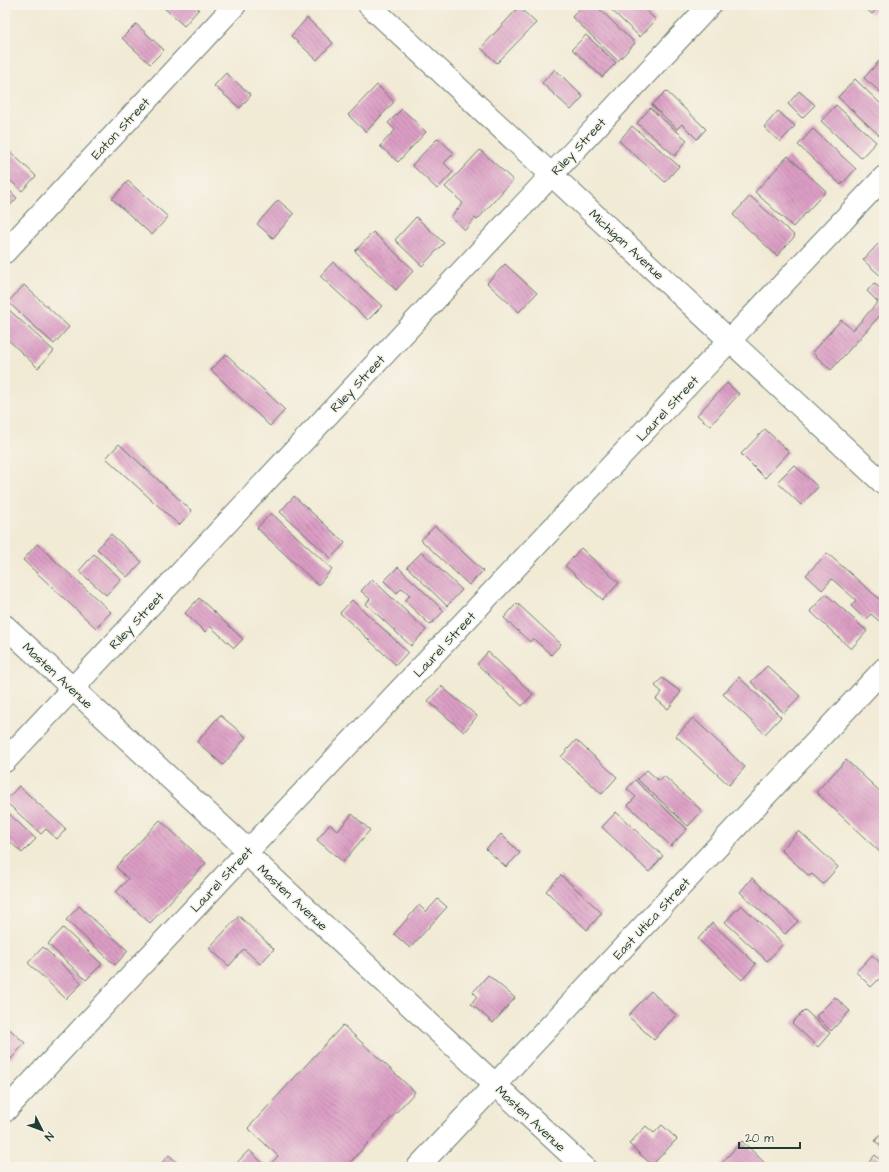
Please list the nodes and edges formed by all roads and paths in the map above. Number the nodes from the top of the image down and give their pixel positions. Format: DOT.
graph roads {
  1 [pos="235,5"];
  2 [pos="370,5"];
  3 [pos="710,5"];
  4 [pos="552,174"];
  5 [pos="884,178"];
  6 [pos="5,252"];
  7 [pos="730,340"];
  8 [pos="884,484"];
  9 [pos="5,626"];
  10 [pos="884,668"];
  11 [pos="73,688"];
  12 [pos="5,761"];
  13 [pos="246,853"];
  14 [pos="494,1084"];
  15 [pos="5,1111"];
  16 [pos="418,1167"];
  17 [pos="584,1167"];
  1 -- 6 [label="street, Eaton Street"];
  2 -- 4 [label="street, Michigan Avenue"];
  3 -- 4 [label="street, Riley Street"];
  4 -- 7 [label="street, Michigan Avenue"];
  4 -- 11 [label="street, Riley Street"];
  5 -- 7 [label="street, Laurel Street"];
  7 -- 8 [label="street, Michigan Avenue"];
  7 -- 13 [label="street, Laurel Street"];
  9 -- 11 [label="street, Masten Avenue"];
  10 -- 14 [label="street, East Utica Street"];
  11 -- 12 [label="street, Riley Street"];
  11 -- 13 [label="street, Masten Avenue"];
  13 -- 14 [label="street, Masten Avenue"];
  13 -- 15 [label="street, Laurel Street"];
  14 -- 16 [label="street, East Utica Street"];
  14 -- 17 [label="street, Masten Avenue"];
}
